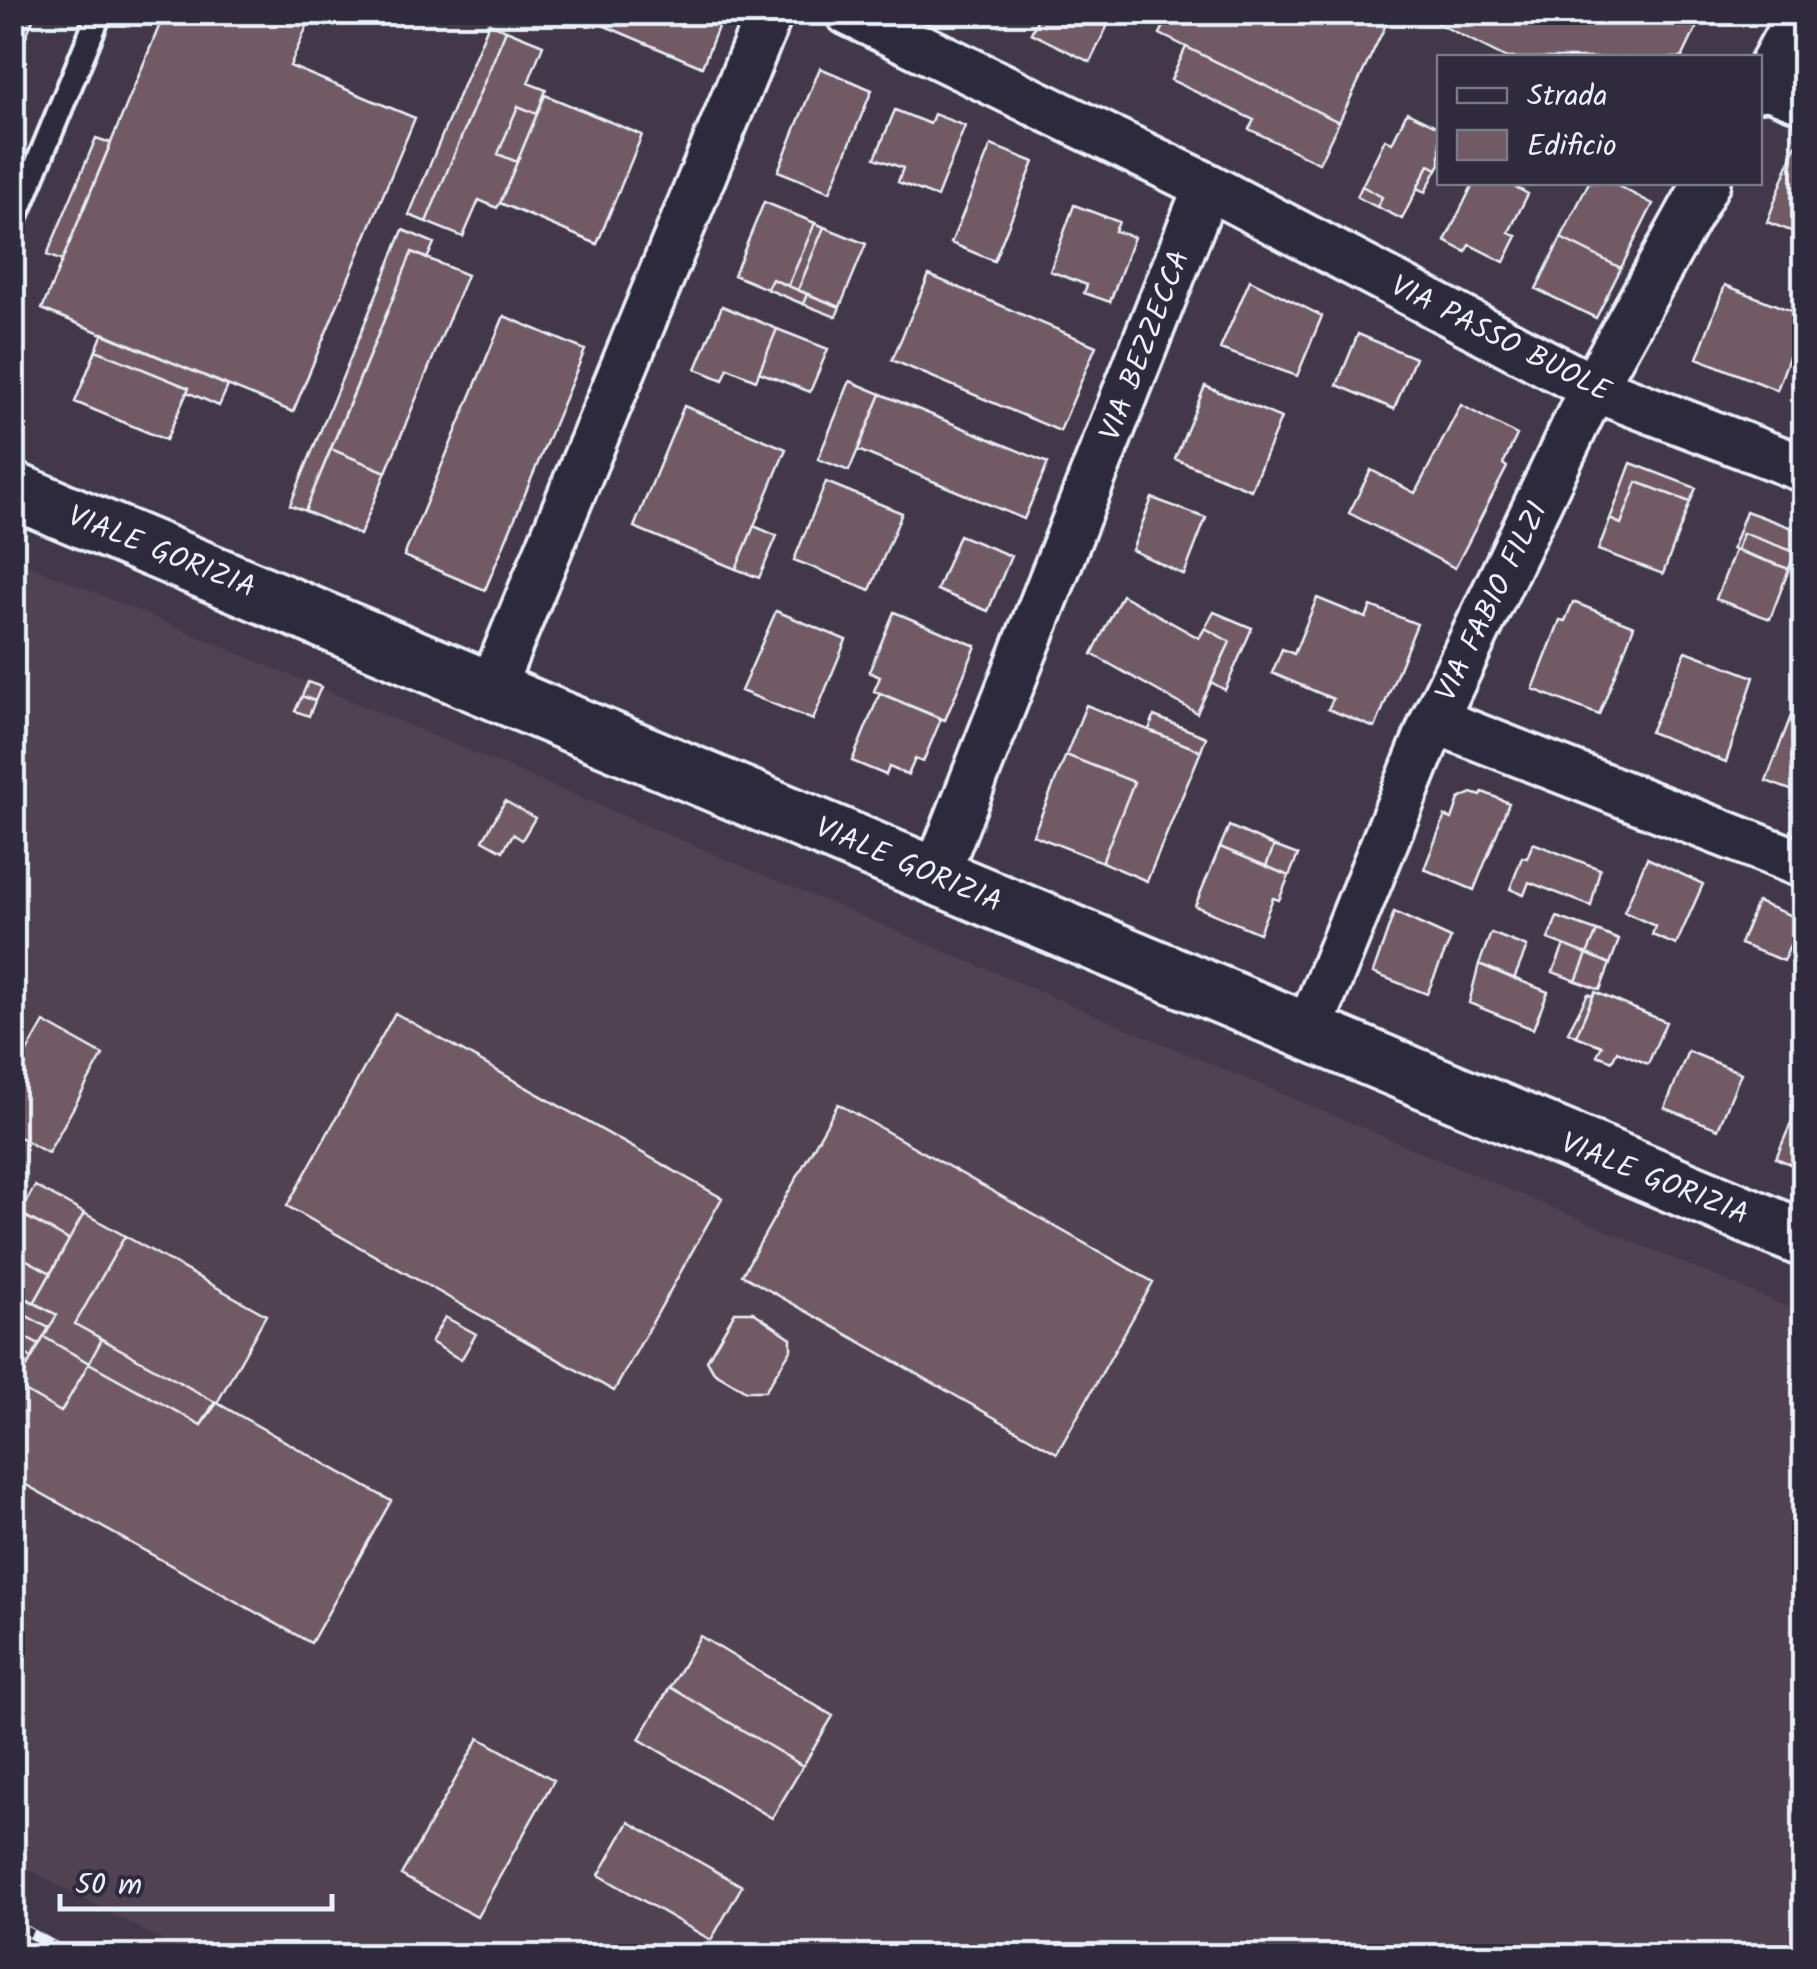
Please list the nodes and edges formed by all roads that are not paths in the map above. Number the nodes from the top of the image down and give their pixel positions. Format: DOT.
graph roads {
  1 [pos="100,12"];
  2 [pos="770,12"];
  3 [pos="848,12"];
  4 [pos="1801,12"];
  5 [pos="1762,84"];
  6 [pos="1762,86"];
  7 [pos="1804,100"];
  8 [pos="1706,185"];
  9 [pos="1207,186"];
  10 [pos="12,226"];
  11 [pos="1594,388"];
  12 [pos="1804,469"];
  13 [pos="12,490"];
  14 [pos="492,687"];
  15 [pos="1434,720"];
  16 [pos="1804,865"];
  17 [pos="936,876"];
  18 [pos="1307,1034"];
  19 [pos="1804,1239"];
  1 -- 10 [label="lane"];
  2 -- 14 [label="street"];
  3 -- 9 [label="street"];
  4 -- 5 [label="street"];
  6 -- 7 [label="street"];
  8 -- 11 [label="street, VIA FABIO FILZI"];
  9 -- 11 [label="street, VIA PASSO BUOLE"];
  9 -- 17 [label="street, VIA BEZZECCA"];
  11 -- 12 [label="street, VIA PASSO BUOLE"];
  11 -- 15 [label="street, VIA FABIO FILZI"];
  13 -- 14 [label="street, VIALE GORIZIA"];
  14 -- 17 [label="street, VIALE GORIZIA"];
  15 -- 16 [label="street"];
  15 -- 18 [label="street, VIA FABIO FILZI"];
  17 -- 18 [label="street, VIALE GORIZIA"];
  18 -- 19 [label="street, VIALE GORIZIA"];
}
